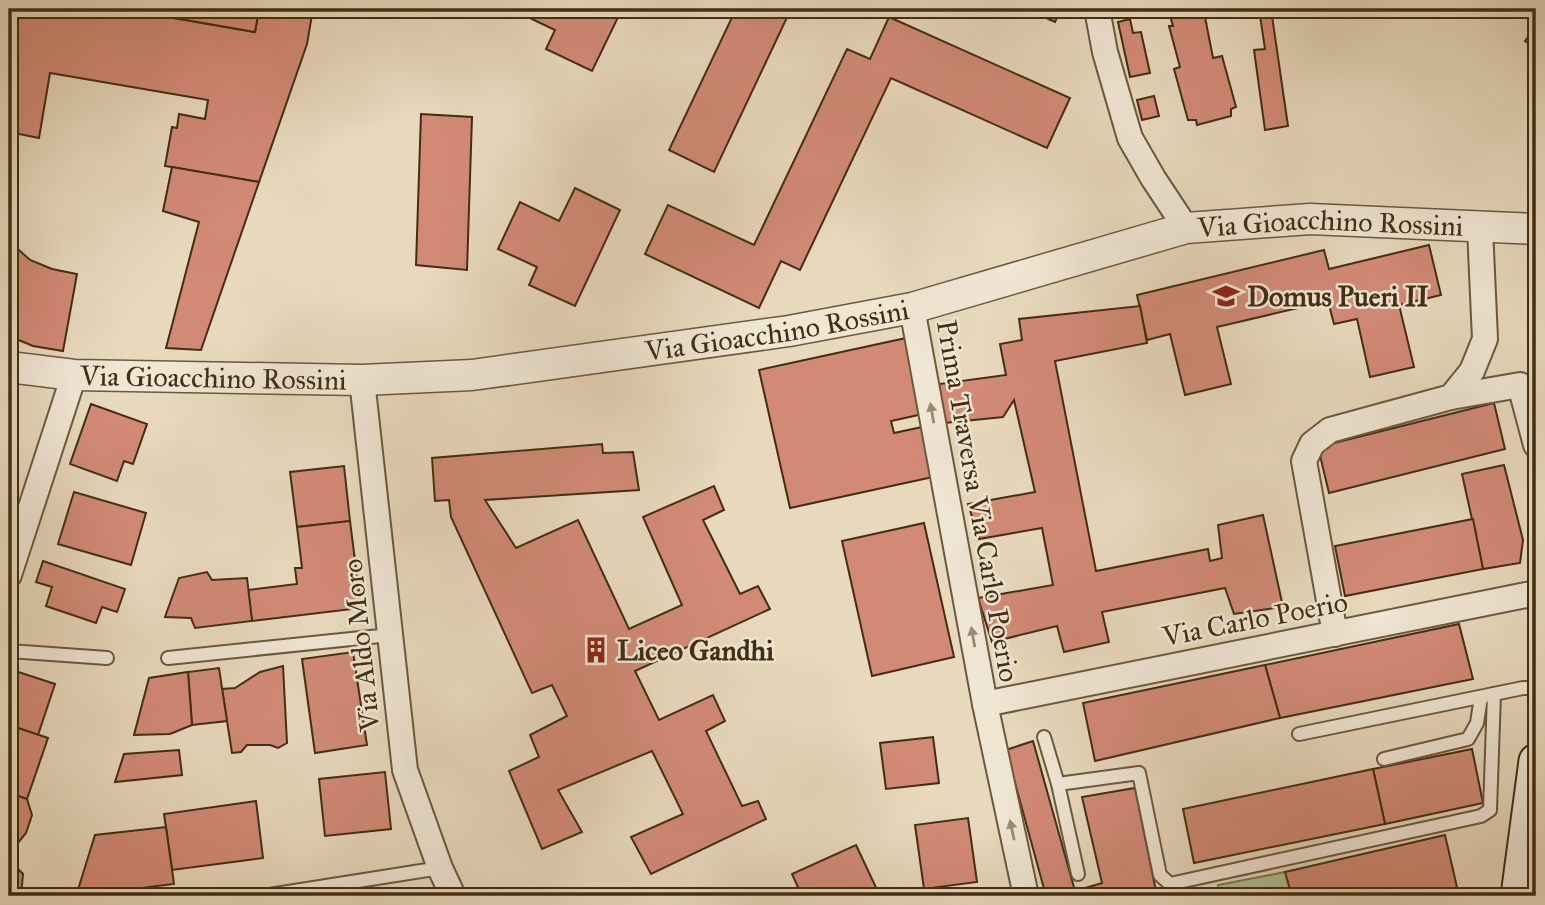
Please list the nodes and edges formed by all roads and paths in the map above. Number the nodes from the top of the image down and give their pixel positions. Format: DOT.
graph roads {
  1 [pos="1097,9"];
  2 [pos="1186,228"];
  3 [pos="1480,228"];
  4 [pos="1536,229"];
  5 [pos="912,307"];
  6 [pos="9,367"];
  7 [pos="74,375"];
  8 [pos="362,380"];
  9 [pos="1528,384"];
  10 [pos="1451,397"];
  11 [pos="1536,445"];
  12 [pos="9,575"];
  13 [pos="1536,593"];
  14 [pos="1335,634"];
  15 [pos="390,635"];
  16 [pos="9,651"];
  17 [pos="107,658"];
  18 [pos="168,658"];
  19 [pos="1536,688"];
  20 [pos="1494,694"];
  21 [pos="1481,696"];
  22 [pos="985,704"];
  23 [pos="1299,734"];
  24 [pos="1044,737"];
  25 [pos="1384,759"];
  26 [pos="1536,761"];
  27 [pos="1058,784"];
  28 [pos="440,868"];
  29 [pos="1078,874"];
  30 [pos="263,896"];
  31 [pos="453,896"];
  32 [pos="1026,896"];
  33 [pos="1518,896"];
  1 -- 2 [label="street"];
  2 -- 3 [label="street, Via Gioacchino Rossini"];
  2 -- 5 [label="street, Via Gioacchino Rossini"];
  3 -- 4 [label="street, Via Gioacchino Rossini"];
  3 -- 10 [label="street"];
  5 -- 8 [label="street, Via Gioacchino Rossini"];
  22 -- 5 [label="street, Prima Traversa Via Carlo Poerio, one-way"];
  6 -- 7 [label="street, Via Gioacchino Rossini"];
  7 -- 8 [label="street, Via Gioacchino Rossini"];
  7 -- 12 [label="street"];
  8 -- 15 [label="street, Via Aldo Moro"];
  9 -- 10 [label="street"];
  9 -- 11 [label="street"];
  10 -- 14 [label="street"];
  13 -- 14 [label="street, Via Carlo Poerio"];
  14 -- 22 [label="street, Via Carlo Poerio"];
  15 -- 18 [label="lane"];
  15 -- 28 [label="street, Via Aldo Moro"];
  16 -- 17 [label="lane"];
  19 -- 20 [label="lane"];
  20 -- 21 [label="lane"];
  20 -- 27 [label="lane"];
  21 -- 23 [label="lane"];
  21 -- 25 [label="lane"];
  32 -- 22 [label="street, Prima Traversa Via Carlo Poerio, one-way"];
  24 -- 27 [label="lane"];
  26 -- 33 [label="main road"];
  27 -- 29 [label="lane"];
  28 -- 30 [label="lane"];
  28 -- 31 [label="street, Via Aldo Moro"];
}
